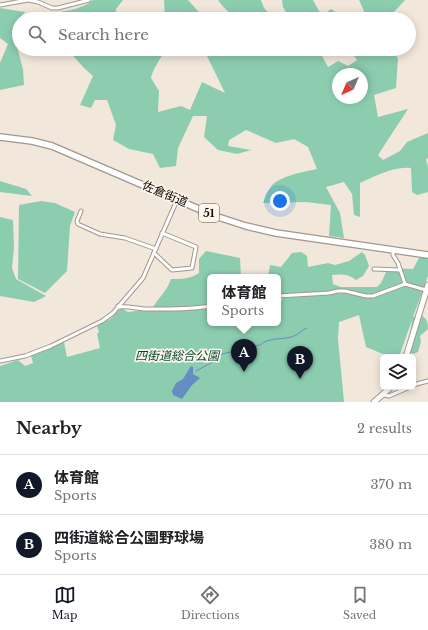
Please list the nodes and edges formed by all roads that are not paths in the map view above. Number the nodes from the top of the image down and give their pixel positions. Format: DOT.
graph roads {
  1 [pos="89,0"];
  2 [pos="0,5"];
  3 [pos="0,137"];
  4 [pos="177,200"];
  5 [pos="81,211"];
  6 [pos="162,233"];
  7 [pos="392,250"];
  8 [pos="155,251"];
  9 [pos="428,255"];
  10 [pos="374,269"];
  11 [pos="400,270"];
  12 [pos="405,284"];
  13 [pos="428,285"];
  14 [pos="426,290"];
  15 [pos="281,296"];
  16 [pos="118,306"];
  17 [pos="207,306"];
  18 [pos="407,354"];
  19 [pos="0,361"];
  20 [pos="428,381"];
  21 [pos="416,385"];
  22 [pos="388,390"];
  23 [pos="403,390"];
  24 [pos="384,395"];
  25 [pos="374,402"];
  1 -- 2 [label="street"];
  3 -- 4 [label="highway, 佐倉街道 / 51"];
  4 -- 6 [label="street"];
  4 -- 7 [label="highway, 佐倉街道 / 51"];
  5 -- 8 [label="street"];
  6 -- 8 [label="street"];
  6 -- 8 [label="street"];
  7 -- 9 [label="highway, 佐倉街道 / 51"];
  7 -- 11 [label="street"];
  8 -- 16 [label="street"];
  10 -- 11 [label="street"];
  11 -- 12 [label="street"];
  12 -- 14 [label="street"];
  12 -- 15 [label="street"];
  13 -- 14 [label="main road"];
  14 -- 18 [label="main road"];
  16 -- 17 [label="street"];
  16 -- 19 [label="street"];
  20 -- 21 [label="street"];
  22 -- 24 [label="main road"];
  23 -- 24 [label="street"];
  24 -- 25 [label="main road"];
}
